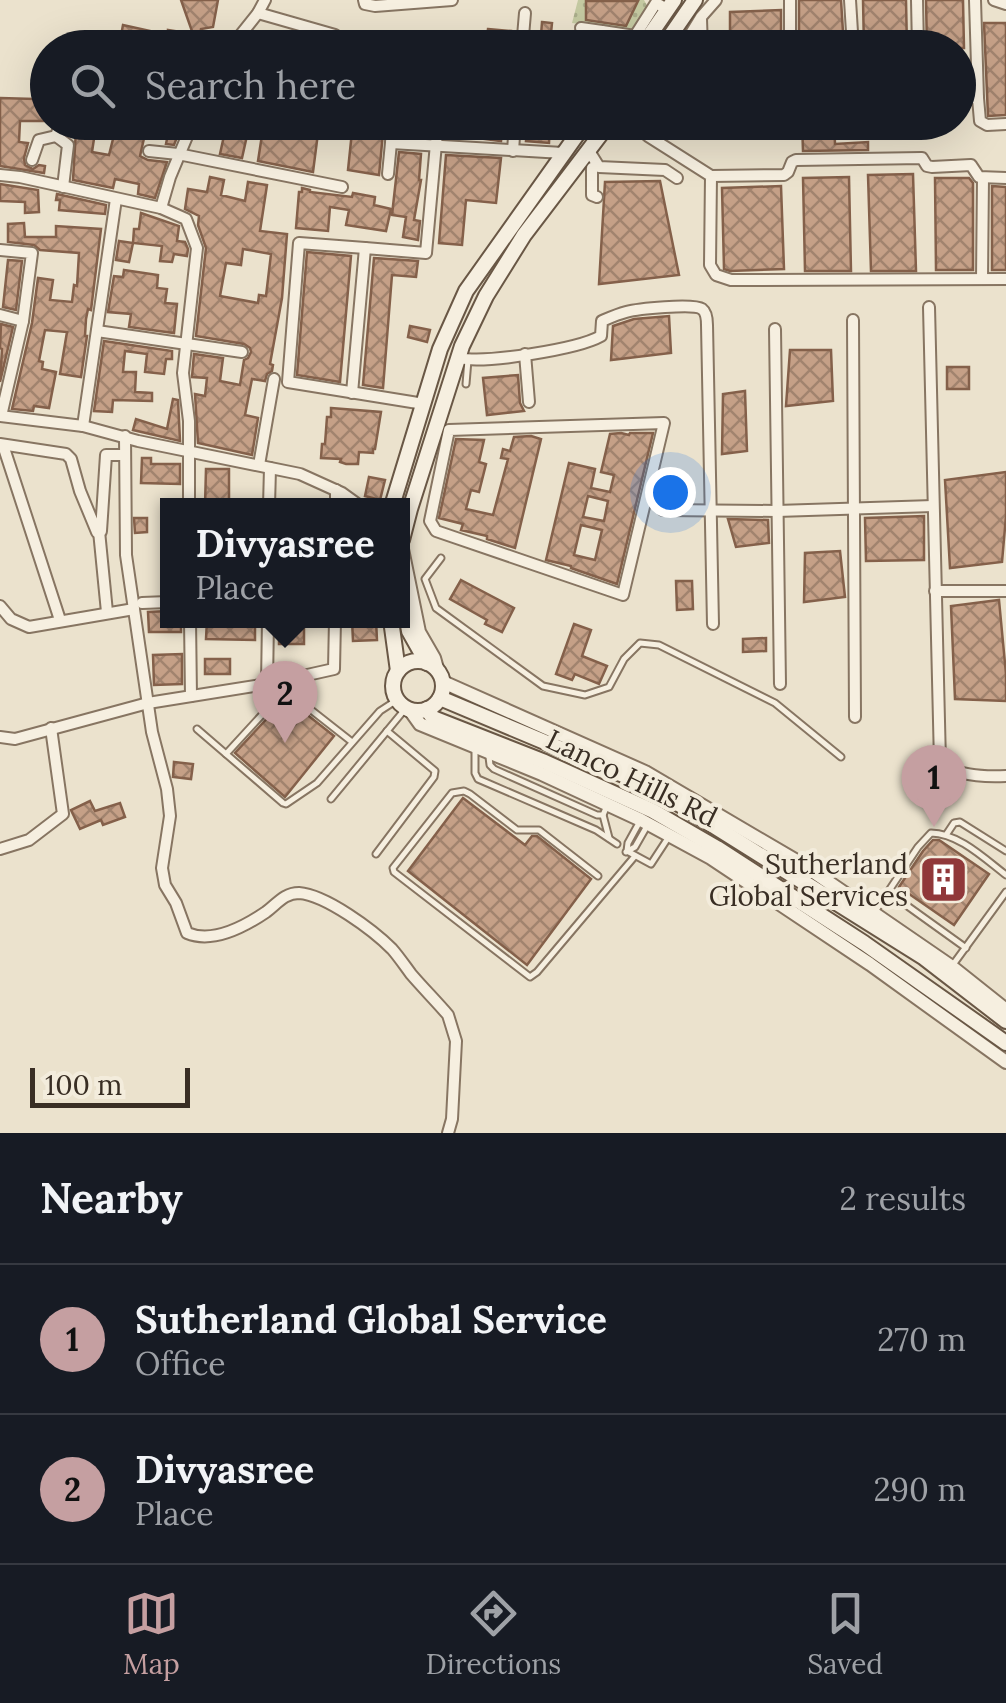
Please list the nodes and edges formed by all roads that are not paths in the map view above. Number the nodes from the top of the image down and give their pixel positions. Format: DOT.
graph roads {
  1 [pos="265,0"];
  2 [pos="364,0"];
  3 [pos="452,0"];
  4 [pos="695,0"];
  5 [pos="716,0"];
  6 [pos="790,0"];
  7 [pos="850,0"];
  8 [pos="917,0"];
  9 [pos="975,0"];
  10 [pos="994,0"];
  11 [pos="1006,4"];
  12 [pos="671,5"];
  13 [pos="526,13"];
  14 [pos="258,14"];
  15 [pos="701,18"];
  16 [pos="581,28"];
  17 [pos="245,30"];
  18 [pos="317,30"];
  19 [pos="524,30"];
  20 [pos="595,30"];
  21 [pos="639,30"];
  22 [pos="654,30"];
  23 [pos="674,30"];
  24 [pos="693,30"];
  25 [pos="701,30"];
  26 [pos="790,30"];
  27 [pos="852,30"];
  28 [pos="918,30"];
  29 [pos="976,30"];
  30 [pos="976,33"];
  31 [pos="978,98"];
  32 [pos="1006,124"];
  33 [pos="39,140"];
  34 [pos="61,140"];
  35 [pos="185,140"];
  36 [pos="436,140"];
  37 [pos="514,140"];
  38 [pos="572,140"];
  39 [pos="601,140"];
  40 [pos="654,140"];
  41 [pos="391,142"];
  42 [pos="436,146"];
  43 [pos="149,150"];
  44 [pos="513,151"];
  45 [pos="563,152"];
  46 [pos="178,154"];
  47 [pos="32,160"];
  48 [pos="590,162"];
  49 [pos="388,174"];
  50 [pos="0,175"];
  51 [pos="711,176"];
  52 [pos="677,178"];
  53 [pos="983,178"];
  54 [pos="1006,178"];
  55 [pos="63,186"];
  56 [pos="342,187"];
  57 [pos="598,197"];
  58 [pos="116,198"];
  59 [pos="161,208"];
  60 [pos="515,235"];
  61 [pos="365,248"];
  62 [pos="0,250"];
  63 [pos="982,279"];
  64 [pos="1006,279"];
  65 [pos="929,307"];
  66 [pos="0,315"];
  67 [pos="22,320"];
  68 [pos="852,320"];
  69 [pos="775,329"];
  70 [pos="97,331"];
  71 [pos="185,343"];
  72 [pos="0,352"];
  73 [pos="242,352"];
  74 [pos="14,354"];
  75 [pos="524,354"];
  76 [pos="464,359"];
  77 [pos="274,379"];
  78 [pos="466,384"];
  79 [pos="352,392"];
  80 [pos="529,402"];
  81 [pos="424,404"];
  82 [pos="1,416"];
  83 [pos="84,426"];
  84 [pos="124,436"];
  85 [pos="2,444"];
  86 [pos="188,451"];
  87 [pos="125,456"];
  88 [pos="264,466"];
  89 [pos="440,468"];
  90 [pos="423,470"];
  91 [pos="438,480"];
  92 [pos="336,490"];
  93 [pos="189,498"];
  94 [pos="268,498"];
  95 [pos="336,498"];
  96 [pos="348,498"];
  97 [pos="395,498"];
  98 [pos="932,506"];
  99 [pos="712,509"];
  100 [pos="853,509"];
  101 [pos="663,510"];
  102 [pos="777,511"];
  103 [pos="410,513"];
  104 [pos="100,532"];
  105 [pos="442,558"];
  106 [pos="410,586"];
  107 [pos="935,591"];
  108 [pos="1006,591"];
  109 [pos="160,603"];
  110 [pos="0,606"];
  111 [pos="138,606"];
  112 [pos="108,612"];
  113 [pos="60,620"];
  114 [pos="713,624"];
  115 [pos="190,628"];
  116 [pos="268,628"];
  117 [pos="335,628"];
  118 [pos="392,628"];
  119 [pos="409,628"];
  120 [pos="398,671"];
  121 [pos="436,672"];
  122 [pos="267,684"];
  123 [pos="780,684"];
  124 [pos="191,696"];
  125 [pos="440,698"];
  126 [pos="148,703"];
  127 [pos="404,706"];
  128 [pos="427,710"];
  129 [pos="855,717"];
  130 [pos="51,728"];
  131 [pos="197,729"];
  132 [pos="387,731"];
  133 [pos="0,736"];
  134 [pos="352,742"];
  135 [pos="481,749"];
  136 [pos="226,754"];
  137 [pos="841,757"];
  138 [pos="544,768"];
  139 [pos="1006,776"];
  140 [pos="664,790"];
  141 [pos="331,799"];
  142 [pos="605,810"];
  143 [pos="645,822"];
  144 [pos="670,835"];
  145 [pos="946,835"];
  146 [pos="0,850"];
  147 [pos="1006,851"];
  148 [pos="714,853"];
  149 [pos="376,854"];
  150 [pos="635,856"];
  151 [pos="1006,875"];
  152 [pos="598,876"];
  153 [pos="888,892"];
  154 [pos="1006,892"];
  155 [pos="869,916"];
  156 [pos="853,935"];
  157 [pos="903,939"];
  158 [pos="966,948"];
  159 [pos="952,967"];
  160 [pos="1006,1010"];
  161 [pos="1006,1021"];
  162 [pos="1006,1043"];
  163 [pos="1006,1062"];
  164 [pos="448,1133"];
  1 -- 14 [label="street"];
  2 -- 3 [label="street"];
  4 -- 23 [label="main road"];
  5 -- 15 [label="street"];
  6 -- 26 [label="street"];
  7 -- 27 [label="street"];
  8 -- 28 [label="street"];
  9 -- 29 [label="street"];
  10 -- 11 [label="street"];
  12 -- 21 [label="street"];
  12 -- 22 [label="main road"];
  13 -- 19 [label="street"];
  14 -- 17 [label="street"];
  14 -- 18 [label="street"];
  15 -- 24 [label="street"];
  15 -- 25 [label="street"];
  16 -- 20 [label="street"];
  30 -- 31 [label="street"];
  31 -- 32 [label="street"];
  33 -- 47 [label="street"];
  34 -- 55 [label="street"];
  35 -- 46 [label="street"];
  36 -- 42 [label="street"];
  37 -- 44 [label="street"];
  38 -- 45 [label="main road"];
  39 -- 48 [label="main road"];
  40 -- 51 [label="street"];
  41 -- 42 [label="street"];
  41 -- 49 [label="street"];
  42 -- 44 [label="street"];
  42 -- 61 [label="street"];
  43 -- 46 [label="street"];
  44 -- 45 [label="street"];
  45 -- 60 [label="main road"];
  46 -- 56 [label="street"];
  46 -- 59 [label="street"];
  48 -- 52 [label="street"];
  48 -- 57 [label="street"];
  48 -- 60 [label="main road"];
  50 -- 55 [label="street"];
  51 -- 53 [label="street"];
  51 -- 63 [label="street"];
  53 -- 54 [label="street"];
  53 -- 63 [label="street"];
  55 -- 58 [label="street"];
  58 -- 59 [label="street"];
  58 -- 70 [label="street"];
  59 -- 71 [label="street"];
  60 -- 76 [label="main road"];
  60 -- 81 [label="main road"];
  61 -- 79 [label="street"];
  61 -- 79 [label="street"];
  62 -- 67 [label="street"];
  63 -- 64 [label="street"];
  65 -- 98 [label="street"];
  66 -- 67 [label="street"];
  67 -- 74 [label="street"];
  68 -- 100 [label="street"];
  69 -- 102 [label="street"];
  70 -- 71 [label="street"];
  70 -- 83 [label="street"];
  71 -- 73 [label="street"];
  71 -- 86 [label="street"];
  72 -- 74 [label="street"];
  74 -- 82 [label="street"];
  75 -- 76 [label="street"];
  75 -- 80 [label="street"];
  75 -- 99 [label="street"];
  76 -- 78 [label="lane"];
  76 -- 90 [label="main road"];
  77 -- 88 [label="street"];
  79 -- 81 [label="street"];
  81 -- 97 [label="main road"];
  82 -- 83 [label="street"];
  83 -- 84 [label="street"];
  84 -- 86 [label="street"];
  84 -- 87 [label="street"];
  85 -- 104 [label="street"];
  85 -- 113 [label="street"];
  86 -- 88 [label="street"];
  86 -- 93 [label="street"];
  87 -- 104 [label="street"];
  87 -- 111 [label="street"];
  88 -- 92 [label="street"];
  88 -- 94 [label="street"];
  89 -- 90 [label="street"];
  89 -- 91 [label="street"];
  89 -- 91 [label="street"];
  90 -- 91 [label="street"];
  90 -- 103 [label="main road"];
  92 -- 95 [label="street"];
  92 -- 96 [label="street"];
  98 -- 100 [label="street"];
  98 -- 107 [label="street"];
  99 -- 101 [label="street"];
  99 -- 102 [label="street"];
  99 -- 114 [label="street"];
  100 -- 102 [label="street"];
  100 -- 129 [label="street"];
  102 -- 123 [label="street"];
  104 -- 112 [label="street"];
  105 -- 137 [label="lane"];
  106 -- 121 [label="street"];
  107 -- 108 [label="street"];
  107 -- 139 [label="street"];
  109 -- 111 [label="street"];
  110 -- 113 [label="street"];
  111 -- 112 [label="street"];
  111 -- 126 [label="street"];
  112 -- 113 [label="street"];
  115 -- 124 [label="street"];
  116 -- 122 [label="street"];
  117 -- 122 [label="street"];
  118 -- 120 [label="main road"];
  119 -- 121 [label="main road"];
  120 -- 121 [label="main road"];
  120 -- 127 [label="main road"];
  121 -- 125 [label="main road"];
  121 -- 140 [label="street"];
  122 -- 124 [label="street"];
  124 -- 126 [label="street"];
  125 -- 128 [label="main road"];
  125 -- 140 [label="main road, Lanco Hills Rd"];
  126 -- 130 [label="street"];
  126 -- 164 [label="street"];
  127 -- 128 [label="main road"];
  127 -- 132 [label="lane"];
  127 -- 134 [label="lane"];
  127 -- 135 [label="street"];
  128 -- 138 [label="main road, Lanco Hills Rd"];
  130 -- 133 [label="street"];
  130 -- 146 [label="street"];
  131 -- 136 [label="lane"];
  132 -- 141 [label="lane"];
  132 -- 149 [label="lane"];
  134 -- 136 [label="lane"];
  134 -- 136 [label="lane"];
  135 -- 138 [label="street"];
  135 -- 142 [label="lane"];
  135 -- 142 [label="lane"];
  138 -- 142 [label="street"];
  138 -- 148 [label="main road, Lanco Hills Rd"];
  140 -- 155 [label="main road, Lanco Hills Rd"];
  142 -- 143 [label="street"];
  143 -- 144 [label="street"];
  143 -- 150 [label="lane"];
  144 -- 148 [label="street"];
  144 -- 150 [label="lane"];
  145 -- 147 [label="lane"];
  145 -- 151 [label="lane"];
  145 -- 153 [label="lane"];
  148 -- 156 [label="main road, Lanco Hills Rd"];
  148 -- 163 [label="street"];
  150 -- 152 [label="lane"];
  153 -- 155 [label="lane"];
  153 -- 158 [label="lane"];
  154 -- 158 [label="lane"];
  155 -- 156 [label="main road"];
  155 -- 157 [label="main road, Lanco Hills Rd"];
  156 -- 162 [label="main road, Lanco Hills Rd"];
  157 -- 159 [label="street"];
  157 -- 161 [label="main road, Lanco Hills Rd"];
  158 -- 159 [label="lane"];
  159 -- 160 [label="street"];
}
